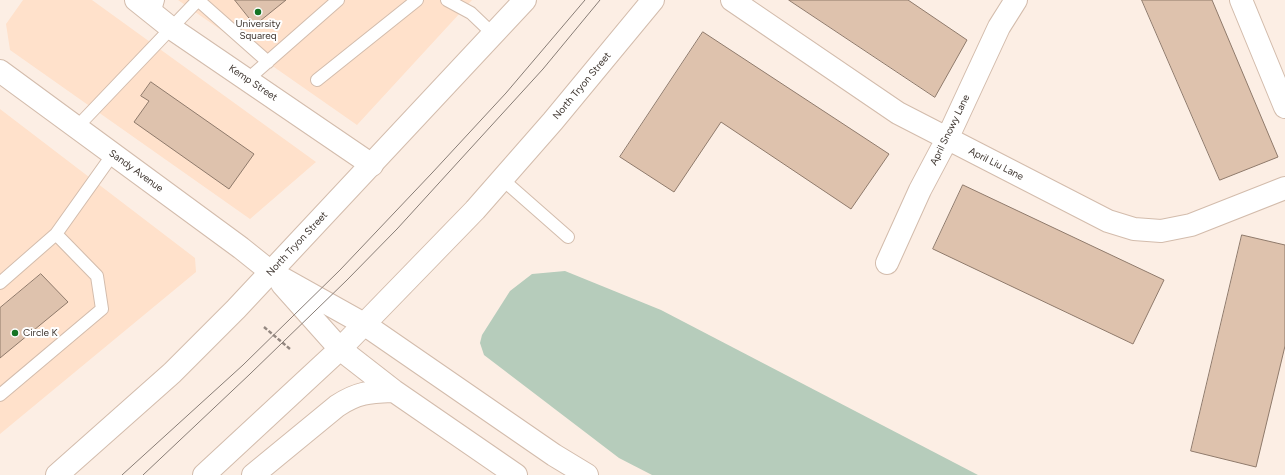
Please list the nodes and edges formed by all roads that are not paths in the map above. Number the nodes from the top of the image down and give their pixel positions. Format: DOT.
graph roads {
  1 [pos="136,0"];
  2 [pos="338,0"];
  3 [pos="417,0"];
  4 [pos="447,0"];
  5 [pos="525,0"];
  6 [pos="653,0"];
  7 [pos="732,0"];
  8 [pos="1016,0"];
  9 [pos="1241,0"];
  10 [pos="156,7"];
  11 [pos="171,28"];
  12 [pos="493,34"];
  13 [pos="268,62"];
  14 [pos="0,72"];
  15 [pos="248,79"];
  16 [pos="317,80"];
  17 [pos="1285,107"];
  18 [pos="76,128"];
  19 [pos="947,139"];
  20 [pos="113,154"];
  21 [pos="372,165"];
  22 [pos="502,179"];
  23 [pos="1285,188"];
  24 [pos="56,234"];
  25 [pos="568,237"];
  26 [pos="887,262"];
  27 [pos="271,272"];
  28 [pos="0,283"];
  29 [pos="364,324"];
  30 [pos="340,349"];
  31 [pos="394,391"];
  32 [pos="0,395"];
  33 [pos="57,475"];
  34 [pos="204,475"];
  35 [pos="253,475"];
  36 [pos="516,475"];
  37 [pos="587,475"];
  1 -- 10 [label="main road, Kemp Street"];
  2 -- 13 [label="lane"];
  3 -- 16 [label="lane"];
  4 -- 12 [label="lane"];
  5 -- 12 [label="main road, North Tryon Street"];
  6 -- 22 [label="main road, North Tryon Street"];
  7 -- 19 [label="main road, April Liu Lane"];
  8 -- 19 [label="main road, April Snowy Lane"];
  9 -- 17 [label="main road"];
  10 -- 11 [label="main road, Kemp Street"];
  11 -- 13 [label="lane"];
  11 -- 15 [label="main road, Kemp Street"];
  11 -- 18 [label="lane"];
  12 -- 21 [label="main road, North Tryon Street"];
  13 -- 15 [label="lane"];
  14 -- 18 [label="main road, Sandy Avenue"];
  15 -- 21 [label="main road, Kemp Street"];
  18 -- 20 [label="main road, Sandy Avenue"];
  19 -- 23 [label="main road, April Liu Lane"];
  19 -- 26 [label="main road, April Snowy Lane"];
  20 -- 24 [label="lane"];
  20 -- 27 [label="main road, Sandy Avenue"];
  21 -- 27 [label="main road, North Tryon Street"];
  22 -- 25 [label="lane"];
  22 -- 29 [label="main road, North Tryon Street"];
  24 -- 28 [label="lane"];
  24 -- 32 [label="lane"];
  27 -- 29 [label="main road"];
  27 -- 30 [label="main road"];
  27 -- 33 [label="main road, North Tryon Street"];
  29 -- 30 [label="main road, North Tryon Street"];
  29 -- 37 [label="main road"];
  30 -- 31 [label="main road"];
  30 -- 34 [label="main road, North Tryon Street"];
  31 -- 35 [label="main road"];
  31 -- 36 [label="main road"];
}
